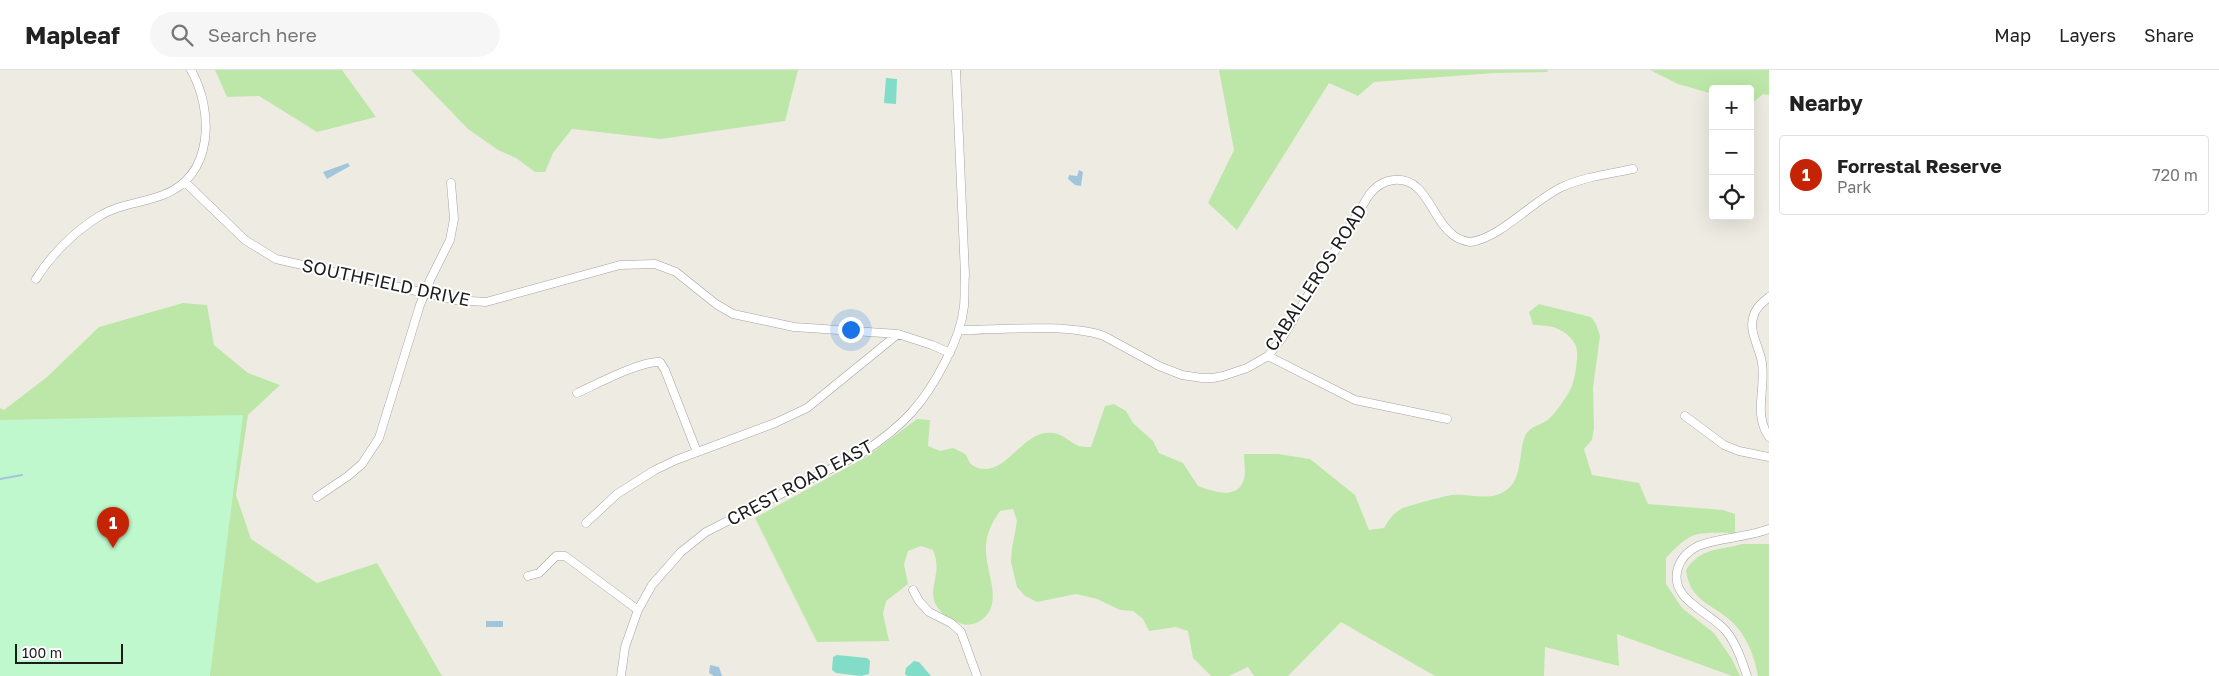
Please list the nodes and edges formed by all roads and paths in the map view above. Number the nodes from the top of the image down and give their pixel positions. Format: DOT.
graph roads {
  1 [pos="191,70"];
  2 [pos="956,70"];
  3 [pos="1633,169"];
  4 [pos="185,182"];
  5 [pos="452,183"];
  6 [pos="36,279"];
  7 [pos="424,294"];
  8 [pos="1769,297"];
  9 [pos="959,330"];
  10 [pos="898,334"];
  11 [pos="950,353"];
  12 [pos="1268,356"];
  13 [pos="577,393"];
  14 [pos="1685,416"];
  15 [pos="1447,419"];
  16 [pos="1769,438"];
  17 [pos="697,452"];
  18 [pos="1769,457"];
  19 [pos="317,497"];
  20 [pos="586,523"];
  21 [pos="1769,529"];
  22 [pos="528,576"];
  23 [pos="913,590"];
  24 [pos="638,610"];
  25 [pos="621,676"];
  26 [pos="976,676"];
  27 [pos="1747,676"];
  1 -- 4 [label="street"];
  2 -- 9 [label="street, CREST ROAD EAST"];
  3 -- 12 [label="street, CABALLEROS ROAD"];
  4 -- 6 [label="street"];
  4 -- 7 [label="street, SOUTHFIELD DRIVE"];
  5 -- 7 [label="street"];
  7 -- 10 [label="street, SOUTHFIELD DRIVE"];
  7 -- 19 [label="street"];
  8 -- 16 [label="street"];
  9 -- 11 [label="street, CREST ROAD EAST"];
  9 -- 12 [label="street, CABALLEROS ROAD"];
  10 -- 11 [label="street, SOUTHFIELD DRIVE"];
  10 -- 17 [label="street"];
  11 -- 24 [label="street, CREST ROAD EAST"];
  12 -- 15 [label="street"];
  13 -- 17 [label="street"];
  14 -- 18 [label="street"];
  17 -- 20 [label="street"];
  21 -- 27 [label="street"];
  22 -- 24 [label="street"];
  23 -- 26 [label="street"];
  24 -- 25 [label="street, CREST ROAD EAST"];
}
